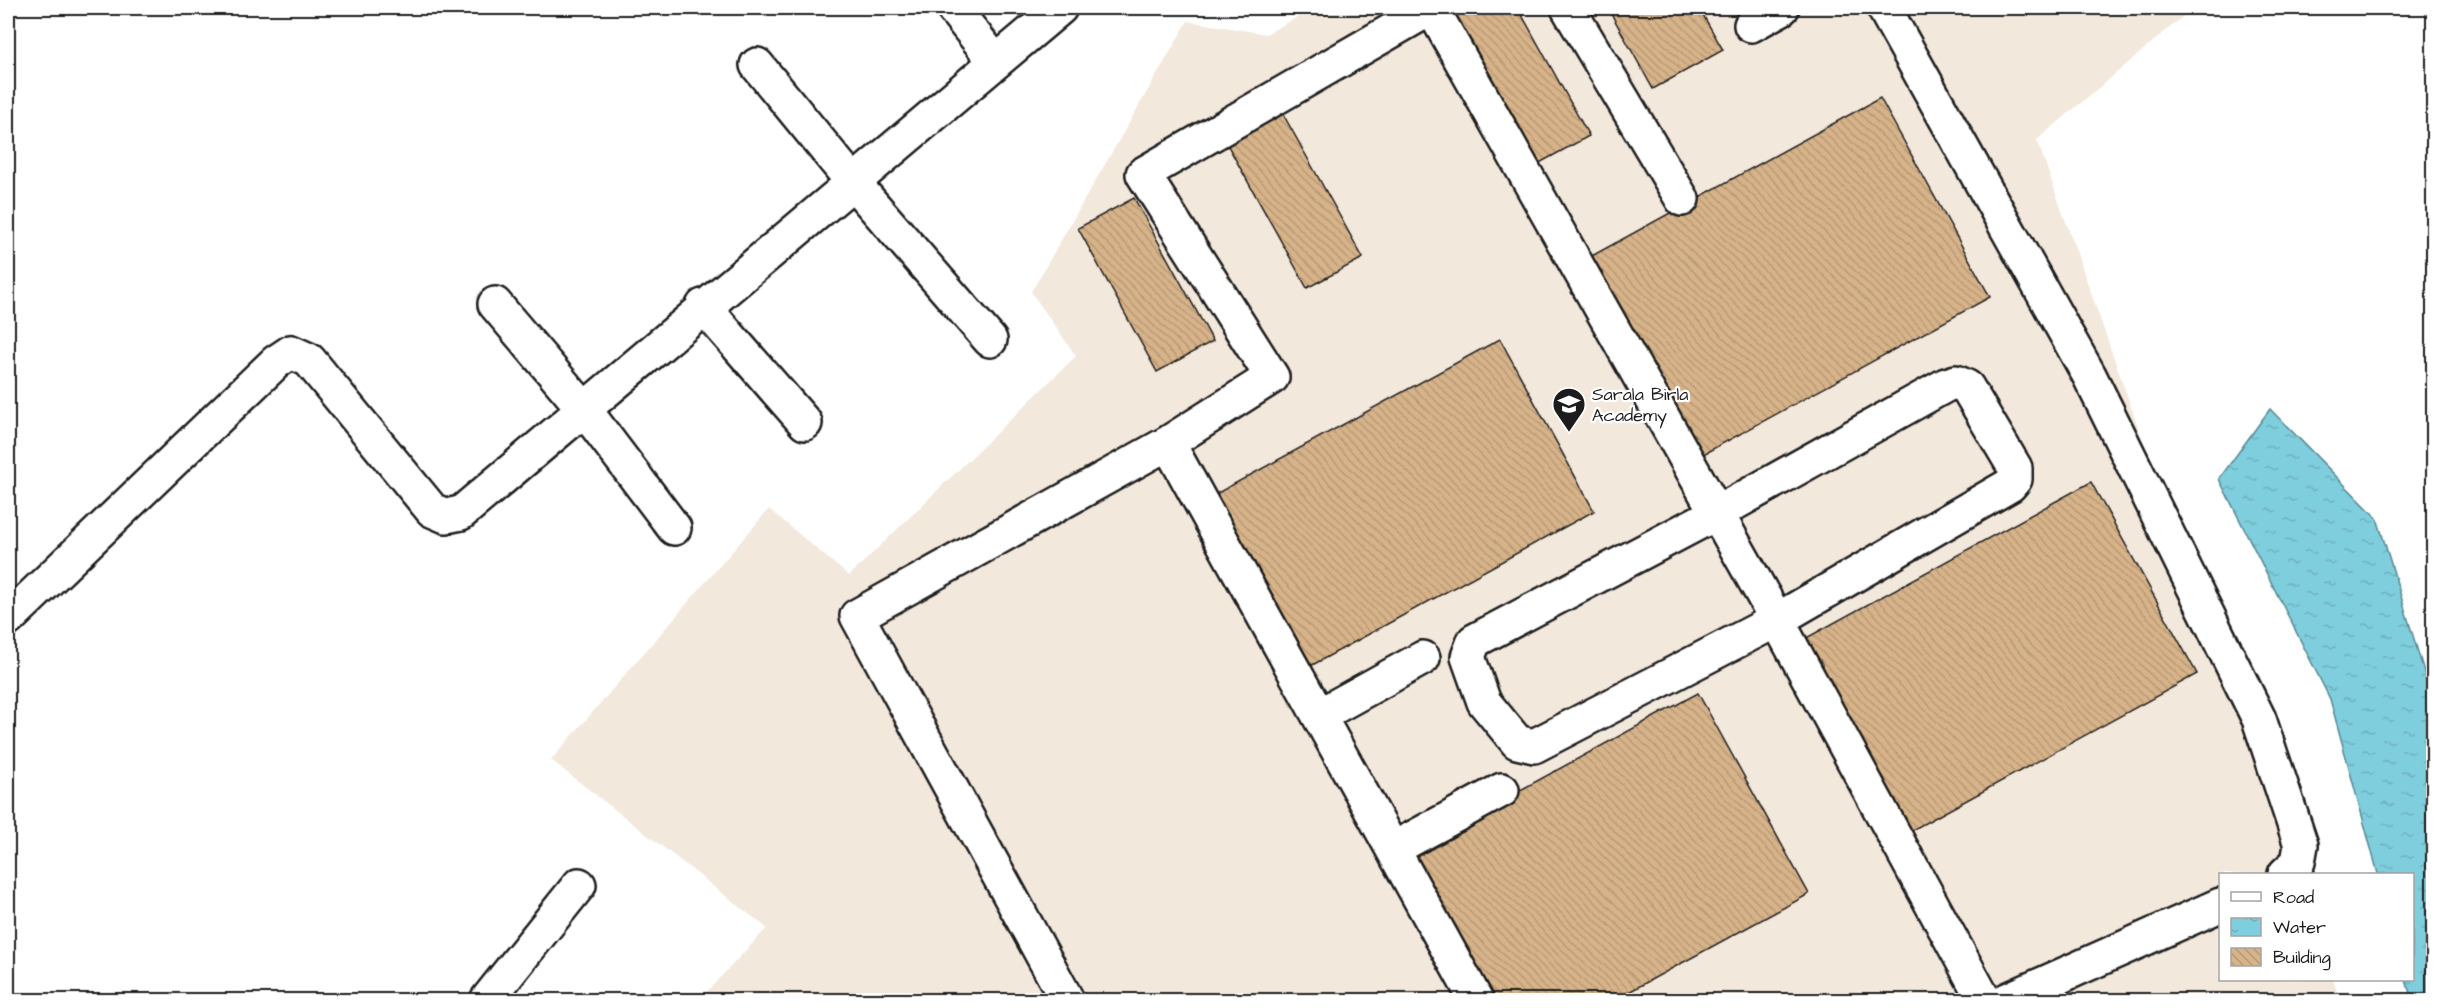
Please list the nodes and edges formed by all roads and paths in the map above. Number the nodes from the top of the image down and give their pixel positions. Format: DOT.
graph roads {
  1 [pos="953,8"];
  2 [pos="1060,8"];
  3 [pos="1431,8"];
  4 [pos="1438,8"];
  5 [pos="1568,8"];
  6 [pos="1782,8"];
  7 [pos="1884,8"];
  8 [pos="1750,25"];
  9 [pos="995,61"];
  10 [pos="758,65"];
  11 [pos="852,181"];
  12 [pos="1682,199"];
  13 [pos="495,304"];
  14 [pos="704,306"];
  15 [pos="990,340"];
  16 [pos="584,409"];
  17 [pos="805,423"];
  18 [pos="1168,443"];
  19 [pos="1717,513"];
  20 [pos="674,528"];
  21 [pos="8,619"];
  22 [pos="1777,620"];
  23 [pos="1423,658"];
  24 [pos="1320,715"];
  25 [pos="1502,790"];
  26 [pos="1393,849"];
  27 [pos="2286,873"];
  28 [pos="579,885"];
  29 [pos="2219,905"];
  30 [pos="487,1000"];
  31 [pos="1067,1000"];
  32 [pos="1476,1000"];
  33 [pos="1984,1000"];
  34 [pos="2007,1000"];
  1 -- 9 [label="street"];
  2 -- 9 [label="street"];
  3 -- 18 [label="street"];
  4 -- 19 [label="street"];
  5 -- 12 [label="street"];
  6 -- 8 [label="street"];
  7 -- 27 [label="street"];
  9 -- 11 [label="street"];
  10 -- 11 [label="street"];
  11 -- 14 [label="street"];
  11 -- 15 [label="street"];
  13 -- 16 [label="street"];
  14 -- 16 [label="street"];
  14 -- 17 [label="street"];
  16 -- 20 [label="street"];
  16 -- 21 [label="street"];
  18 -- 24 [label="street"];
  18 -- 31 [label="street"];
  19 -- 22 [label="street"];
  19 -- 22 [label="street"];
  19 -- 22 [label="street"];
  22 -- 33 [label="street"];
  23 -- 24 [label="street"];
  24 -- 26 [label="street"];
  25 -- 26 [label="street"];
  26 -- 32 [label="street"];
  28 -- 30 [label="street"];
  29 -- 34 [label="street"];
}
